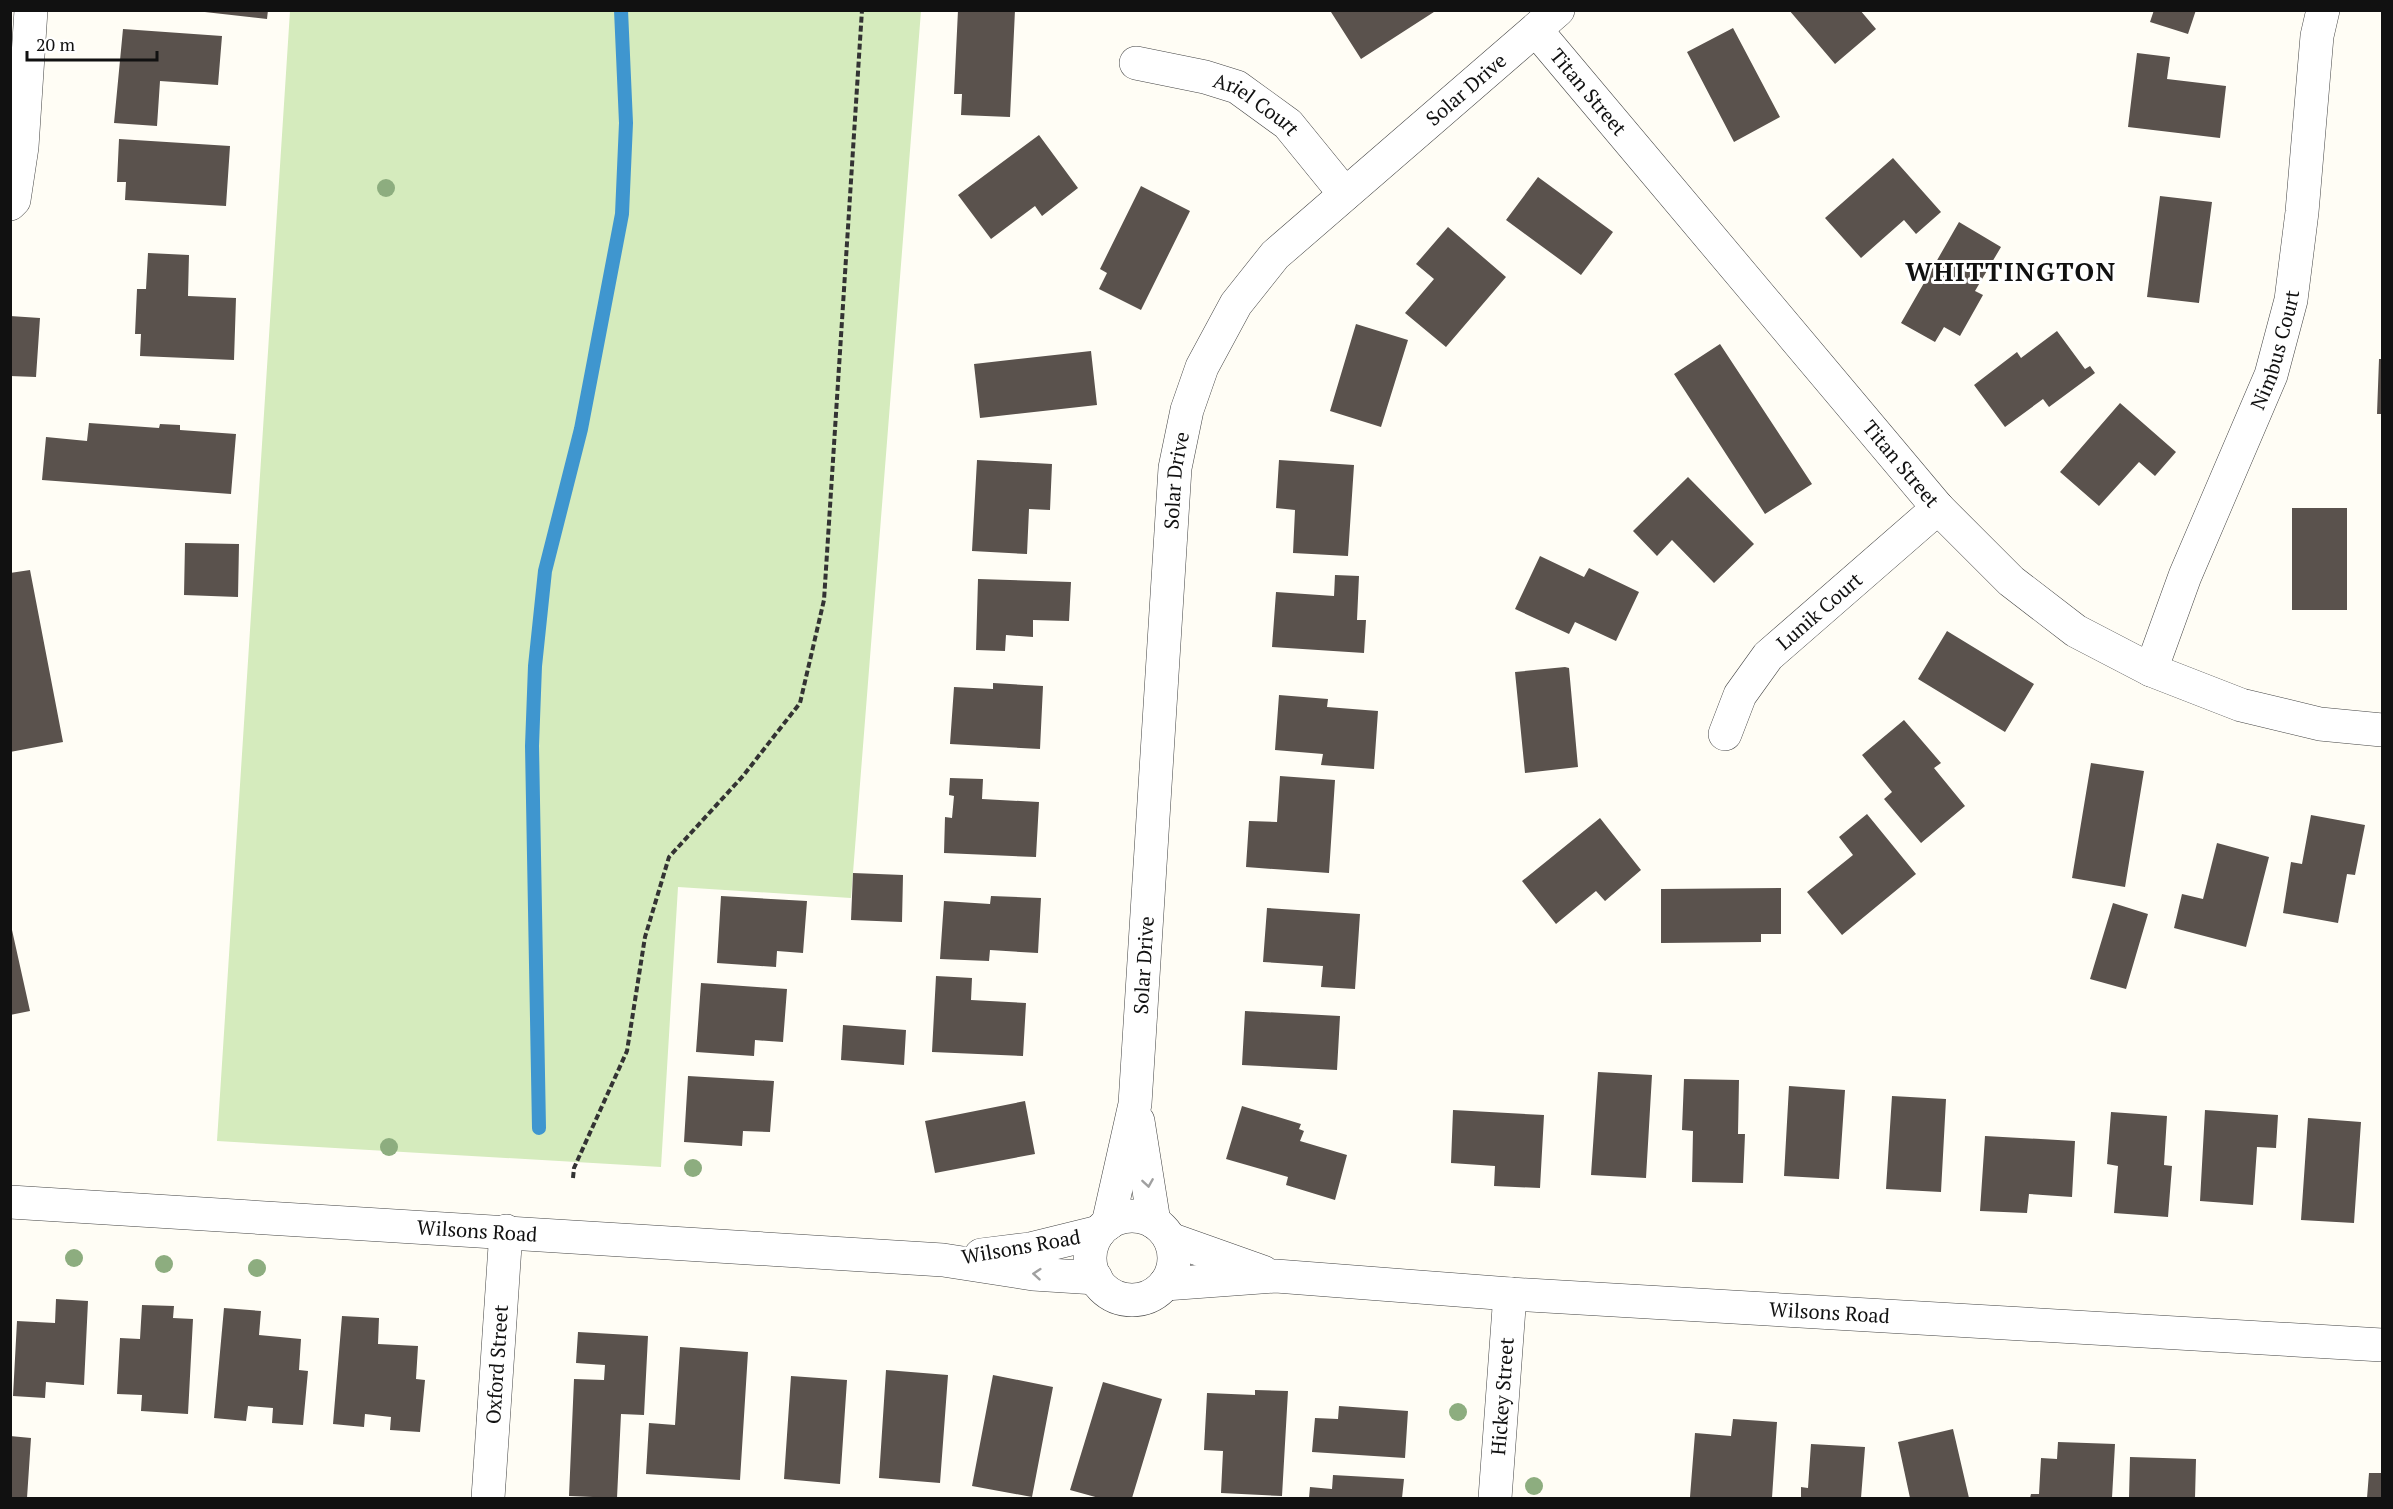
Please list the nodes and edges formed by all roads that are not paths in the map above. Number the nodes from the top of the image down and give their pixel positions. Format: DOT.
graph roads {
  1 [pos="31,10"];
  2 [pos="2323,10"];
  3 [pos="1547,20"];
  4 [pos="1136,63"];
  5 [pos="1345,194"];
  6 [pos="10,204"];
  7 [pos="1938,508"];
  8 [pos="2151,670"];
  9 [pos="2382,730"];
  10 [pos="1725,734"];
  11 [pos="1135,1104"];
  12 [pos="10,1202"];
  13 [pos="1103,1228"];
  14 [pos="506,1231"];
  15 [pos="1162,1231"];
  16 [pos="944,1260"];
  17 [pos="1276,1276"];
  18 [pos="1096,1278"];
  19 [pos="1165,1284"];
  20 [pos="1510,1294"];
  21 [pos="2382,1345"];
  22 [pos="488,1498"];
  23 [pos="1495,1498"];
  1 -- 6 [label="street"];
  2 -- 8 [label="street, Nimbus Court"];
  3 -- 5 [label="street, Solar Drive"];
  3 -- 7 [label="street, Titan Street"];
  4 -- 5 [label="street, Ariel Court"];
  5 -- 11 [label="street, Solar Drive"];
  7 -- 8 [label="street, Titan Street"];
  7 -- 10 [label="street, Lunik Court"];
  8 -- 9 [label="street, Titan Street"];
  11 -- 13 [label="street, Solar Drive"];
  11 -- 15 [label="street, Solar Drive, one-way"];
  12 -- 14 [label="street, Wilsons Road"];
  13 -- 15 [label="street"];
  13 -- 16 [label="street, Wilsons Road"];
  13 -- 18 [label="street"];
  14 -- 16 [label="street, Wilsons Road"];
  14 -- 22 [label="street, Oxford Street"];
  15 -- 17 [label="street, Wilsons Road"];
  15 -- 19 [label="street"];
  18 -- 16 [label="street, Wilsons Road, one-way"];
  17 -- 19 [label="street, Wilsons Road"];
  17 -- 20 [label="street, Wilsons Road"];
  18 -- 19 [label="street"];
  20 -- 21 [label="street, Wilsons Road"];
  20 -- 23 [label="street, Hickey Street"];
}
